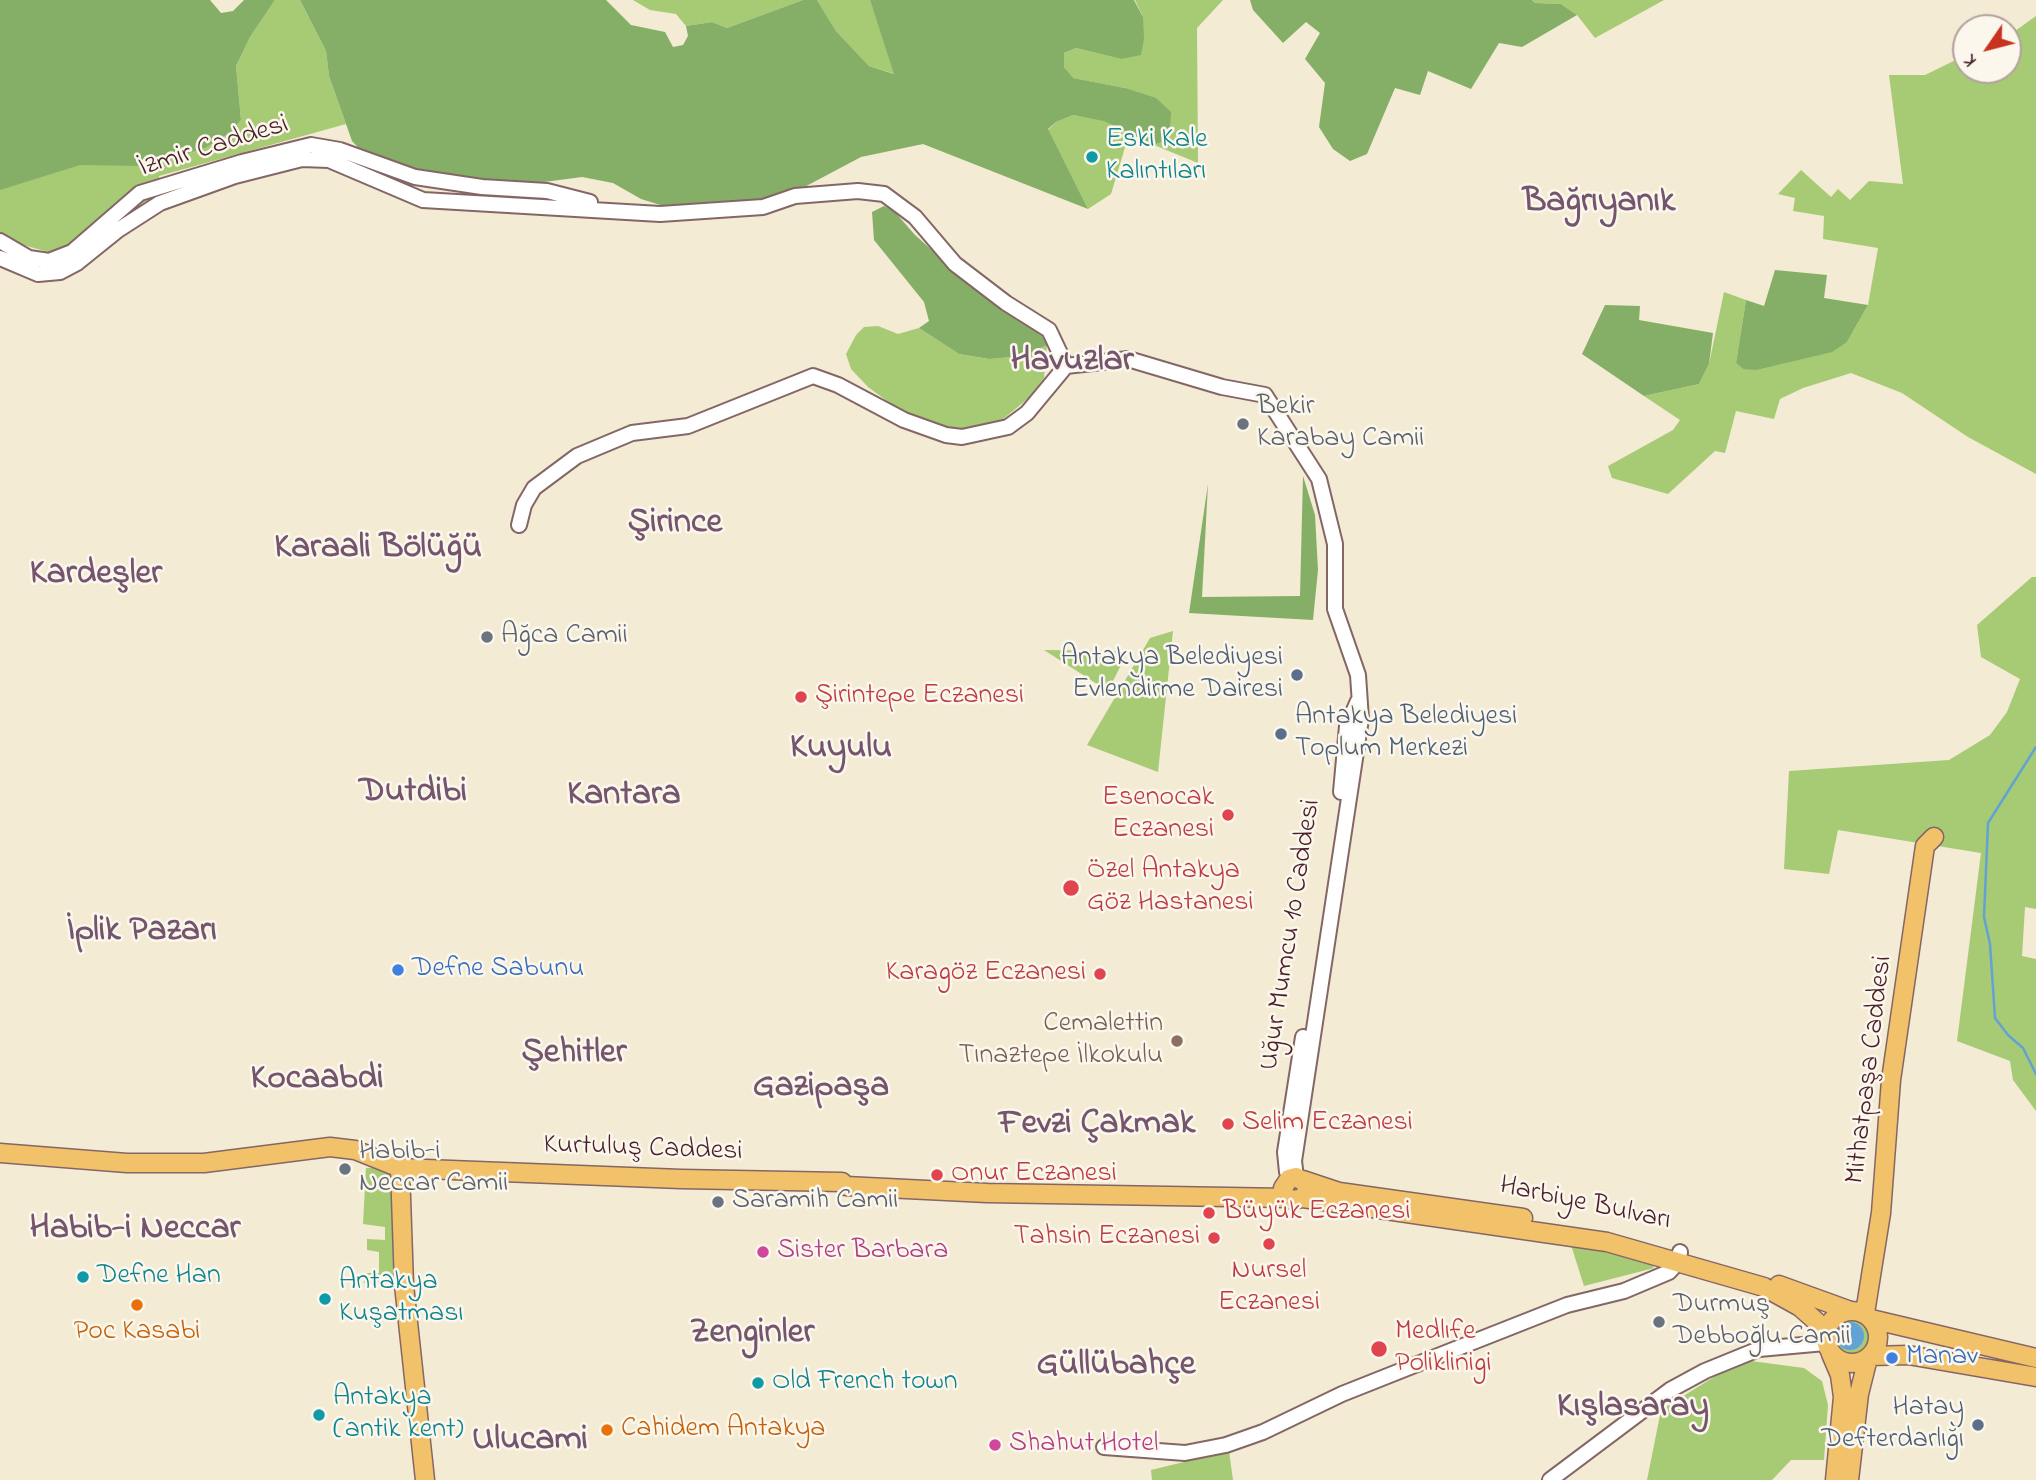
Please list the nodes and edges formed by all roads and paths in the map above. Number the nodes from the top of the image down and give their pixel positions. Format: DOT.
graph roads {
  1 [pos="629,212"];
  2 [pos="0,241"];
  3 [pos="0,258"];
  4 [pos="1066,366"];
  5 [pos="519,525"];
  6 [pos="1934,837"];
  7 [pos="0,1153"];
  8 [pos="400,1168"];
  9 [pos="1296,1186"];
  10 [pos="1679,1257"];
  11 [pos="1861,1314"];
  12 [pos="1828,1342"];
  13 [pos="1869,1357"];
  14 [pos="2036,1358"];
  15 [pos="2036,1377"];
  16 [pos="1104,1447"];
  17 [pos="425,1480"];
  18 [pos="1550,1480"];
  19 [pos="1835,1480"];
  20 [pos="1849,1480"];
  1 -- 2 [label="street, İzmir Caddesi"];
  1 -- 3 [label="street, İzmir Caddesi"];
  1 -- 4 [label="street, İzmir Caddesi"];
  4 -- 5 [label="street"];
  4 -- 9 [label="street, Uğur Mumcu 10 Caddesi"];
  6 -- 11 [label="main road, Mithatpaşa Caddesi"];
  7 -- 8 [label="main road, Kurtuluş Caddesi"];
  8 -- 9 [label="main road, Kurtuluş Caddesi"];
  8 -- 17 [label="main road"];
  9 -- 10 [label="main road, Harbiye Bulvarı"];
  10 -- 11 [label="main road, Harbiye Bulvarı"];
  10 -- 12 [label="main road, Harbiye Bulvarı"];
  10 -- 16 [label="street"];
  11 -- 12 [label="main road"];
  11 -- 13 [label="main road"];
  11 -- 14 [label="main road, Harbiye Bulvarı"];
  12 -- 13 [label="main road, Harbiye Bulvarı"];
  12 -- 18 [label="street"];
  12 -- 19 [label="main road"];
  13 -- 15 [label="main road, Harbiye Bulvarı"];
  13 -- 20 [label="main road"];
}
